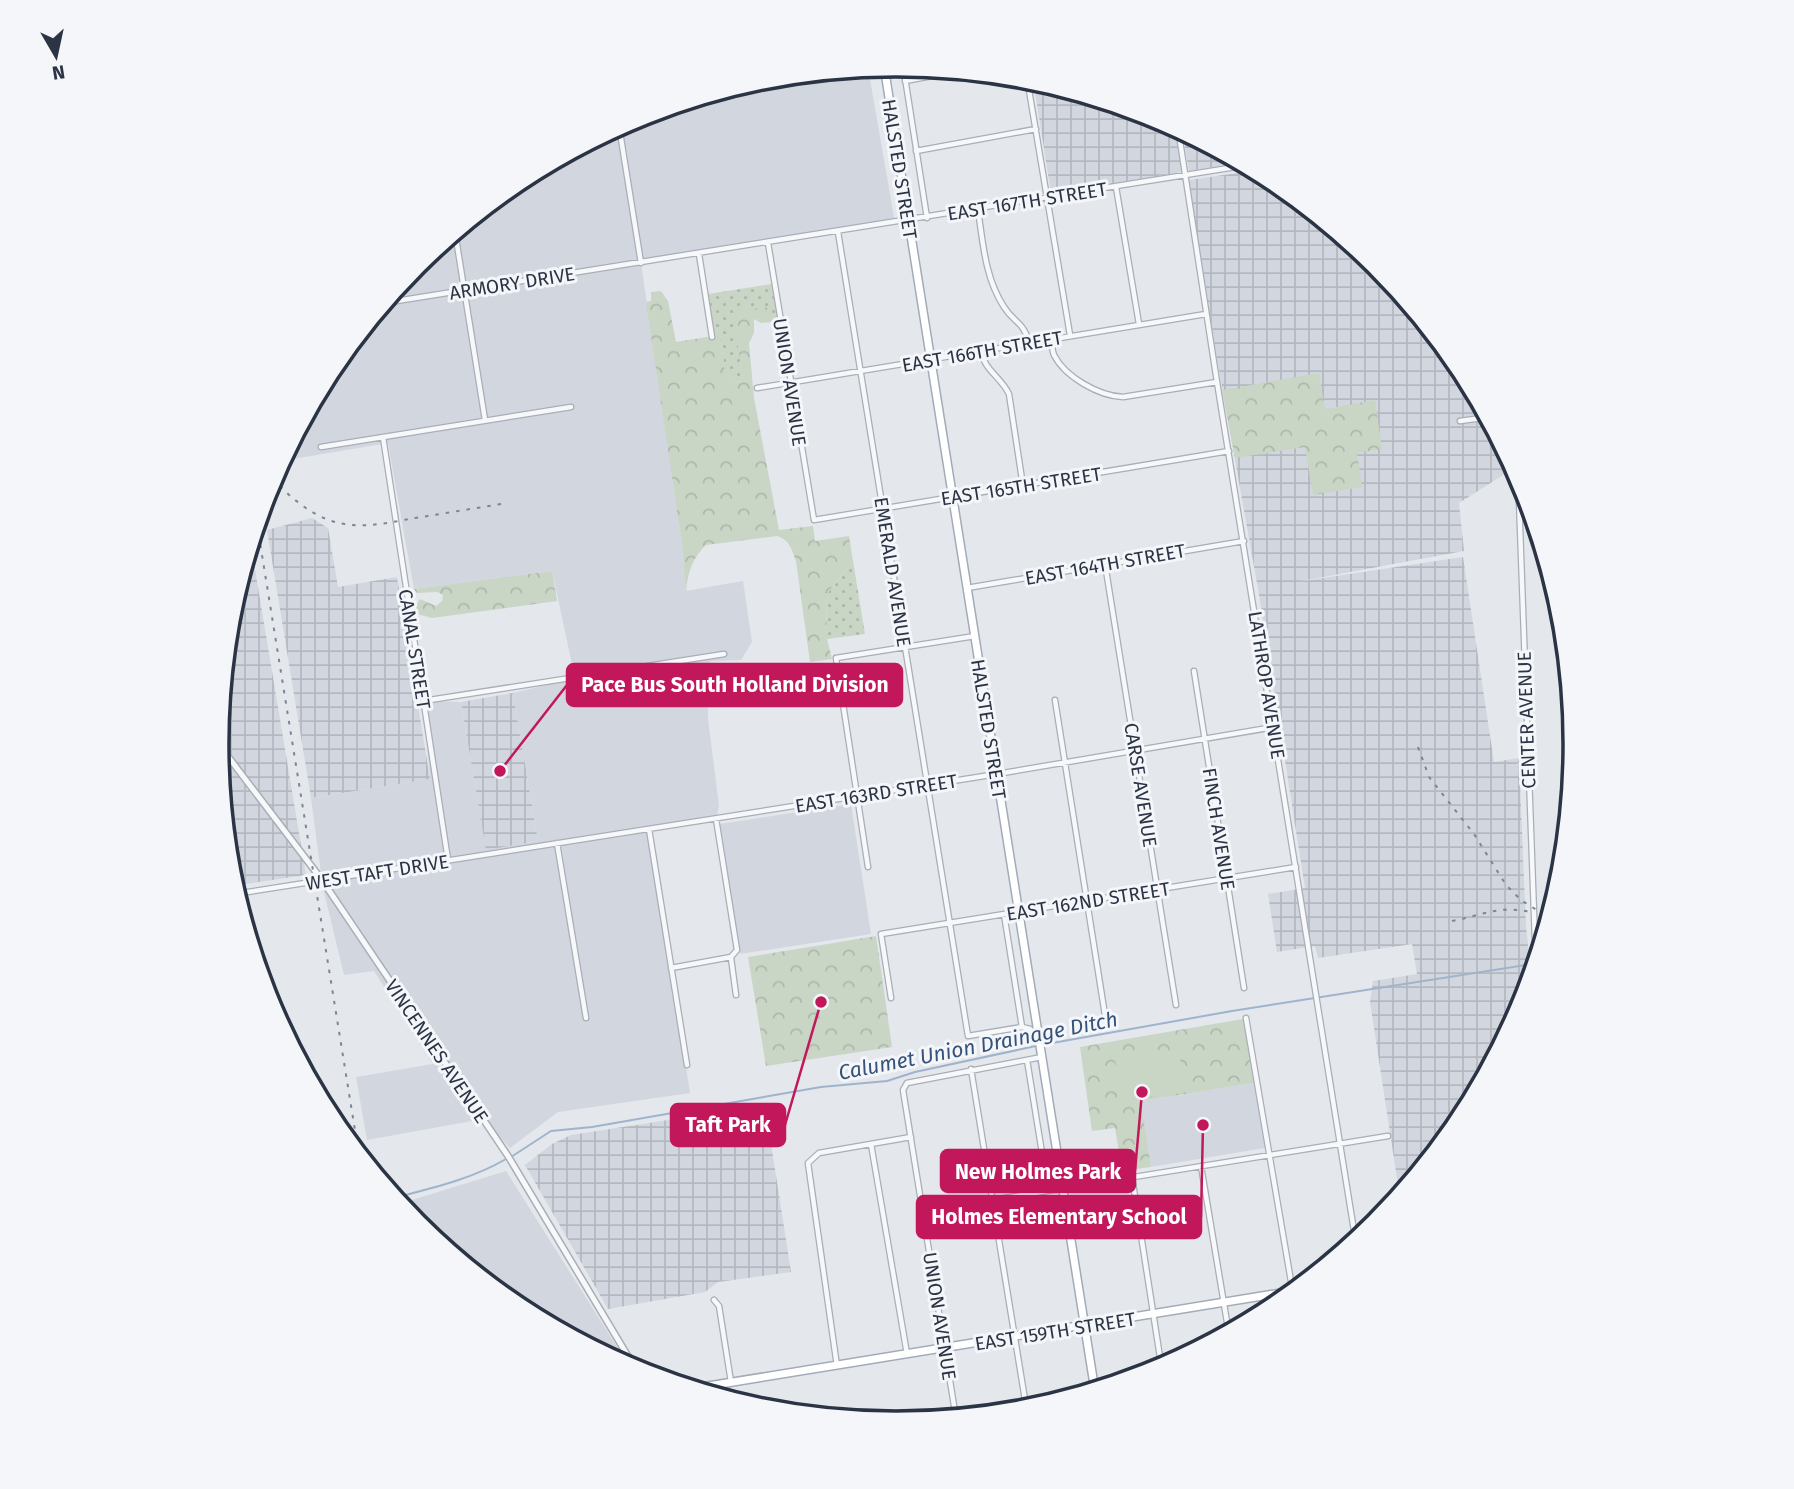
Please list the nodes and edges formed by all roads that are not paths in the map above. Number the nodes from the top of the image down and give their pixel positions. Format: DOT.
graph roads {
  1 [pos="886,77"];
  2 [pos="920,78"];
  3 [pos="905,80"];
  4 [pos="1029,90"];
  5 [pos="1035,129"];
  6 [pos="621,138"];
  7 [pos="1180,141"];
  8 [pos="916,151"];
  9 [pos="1233,167"];
  10 [pos="1186,175"];
  11 [pos="1116,186"];
  12 [pos="1046,198"];
  13 [pos="978,210"];
  14 [pos="927,218"];
  15 [pos="908,221"];
  16 [pos="838,232"];
  17 [pos="457,243"];
  18 [pos="768,243"];
  19 [pos="699,254"];
  20 [pos="641,263"];
  21 [pos="464,291"];
  22 [pos="398,301"];
  23 [pos="1206,314"];
  24 [pos="1139,324"];
  25 [pos="1070,335"];
  26 [pos="712,337"];
  27 [pos="1050,339"];
  28 [pos="1029,342"];
  29 [pos="981,351"];
  30 [pos="930,360"];
  31 [pos="861,371"];
  32 [pos="790,382"];
  33 [pos="1217,382"];
  34 [pos="757,388"];
  35 [pos="571,407"];
  36 [pos="1479,418"];
  37 [pos="485,420"];
  38 [pos="1460,421"];
  39 [pos="383,437"];
  40 [pos="321,447"];
  41 [pos="1229,451"];
  42 [pos="1023,486"];
  43 [pos="952,498"];
  44 [pos="1519,503"];
  45 [pos="883,509"];
  46 [pos="814,520"];
  47 [pos="1244,541"];
  48 [pos="1105,564"];
  49 [pos="967,588"];
  50 [pos="975,636"];
  51 [pos="905,647"];
  52 [pos="724,654"];
  53 [pos="1194,671"];
  54 [pos="1055,699"];
  55 [pos="424,701"];
  56 [pos="1274,727"];
  57 [pos="1205,739"];
  58 [pos="1135,751"];
  59 [pos="230,757"];
  60 [pos="1065,762"];
  61 [pos="997,774"];
  62 [pos="927,785"];
  63 [pos="857,796"];
  64 [pos="716,818"];
  65 [pos="649,829"];
  66 [pos="557,844"];
  67 [pos="518,850"];
  68 [pos="448,860"];
  69 [pos="868,867"];
  70 [pos="1296,867"];
  71 [pos="1227,878"];
  72 [pos="322,880"];
  73 [pos="1157,890"];
  74 [pos="246,892"];
  75 [pos="1087,901"];
  76 [pos="1018,912"];
  77 [pos="1004,914"];
  78 [pos="949,923"];
  79 [pos="1534,941"];
  80 [pos="731,958"];
  81 [pos="671,968"];
  82 [pos="1244,988"];
  83 [pos="736,995"];
  84 [pos="891,998"];
  85 [pos="1176,1005"];
  86 [pos="1035,1013"];
  87 [pos="1105,1015"];
  88 [pos="586,1018"];
  89 [pos="1246,1018"];
  90 [pos="1022,1027"];
  91 [pos="1038,1037"];
  92 [pos="1042,1057"];
  93 [pos="1027,1060"];
  94 [pos="687,1065"];
  95 [pos="971,1069"];
  96 [pos="1388,1136"];
  97 [pos="911,1137"];
  98 [pos="871,1144"];
  99 [pos="1340,1144"];
  100 [pos="1270,1155"];
  101 [pos="1201,1166"];
  102 [pos="1132,1177"];
  103 [pos="1063,1188"];
  104 [pos="1048,1191"];
  105 [pos="992,1199"];
  106 [pos="923,1211"];
  107 [pos="1354,1230"];
  108 [pos="1293,1281"];
  109 [pos="1275,1295"];
  110 [pos="714,1300"];
  111 [pos="1224,1302"];
  112 [pos="1153,1314"];
  113 [pos="1227,1325"];
  114 [pos="1084,1326"];
  115 [pos="1015,1337"];
  116 [pos="945,1348"];
  117 [pos="627,1354"];
  118 [pos="907,1355"];
  119 [pos="1160,1357"];
  120 [pos="837,1366"];
  121 [pos="1094,1382"];
  122 [pos="731,1383"];
  123 [pos="714,1386"];
  124 [pos="1025,1399"];
  125 [pos="955,1409"];
  1 -- 15 [label="main road, HALSTED STREET"];
  2 -- 3 [label="street"];
  3 -- 8 [label="street"];
  4 -- 5 [label="street"];
  5 -- 8 [label="street"];
  5 -- 12 [label="street"];
  6 -- 20 [label="street"];
  7 -- 10 [label="street, LATHROP AVENUE"];
  8 -- 14 [label="street"];
  9 -- 10 [label="street, EAST 167TH STREET"];
  10 -- 11 [label="street, EAST 167TH STREET"];
  10 -- 23 [label="street, LATHROP AVENUE"];
  11 -- 12 [label="street, EAST 167TH STREET"];
  11 -- 24 [label="street"];
  12 -- 13 [label="street, EAST 167TH STREET"];
  12 -- 25 [label="street"];
  13 -- 14 [label="street, EAST 167TH STREET"];
  13 -- 28 [label="street"];
  14 -- 15 [label="street, EAST 167TH STREET"];
  15 -- 16 [label="street, EAST 167TH STREET"];
  15 -- 30 [label="main road, HALSTED STREET"];
  16 -- 18 [label="street, EAST 167TH STREET"];
  16 -- 31 [label="street, EMERALD AVENUE"];
  17 -- 21 [label="street"];
  18 -- 19 [label="street, EAST 167TH STREET"];
  18 -- 32 [label="street, UNION AVENUE"];
  19 -- 20 [label="street, EAST 167TH STREET"];
  19 -- 26 [label="street"];
  20 -- 21 [label="street, ARMORY DRIVE"];
  21 -- 22 [label="street, ARMORY DRIVE"];
  21 -- 37 [label="street"];
  23 -- 24 [label="street, EAST 166TH STREET"];
  23 -- 33 [label="street, LATHROP AVENUE"];
  24 -- 25 [label="street, EAST 166TH STREET"];
  25 -- 27 [label="street, EAST 166TH STREET"];
  27 -- 28 [label="street, EAST 166TH STREET"];
  27 -- 33 [label="street"];
  28 -- 29 [label="street, EAST 166TH STREET"];
  29 -- 30 [label="street, EAST 166TH STREET"];
  29 -- 42 [label="street"];
  30 -- 31 [label="street, EAST 166TH STREET"];
  30 -- 43 [label="main road, HALSTED STREET"];
  31 -- 32 [label="street, EAST 166TH STREET"];
  31 -- 45 [label="street, EMERALD AVENUE"];
  32 -- 34 [label="street, EAST 166TH STREET"];
  32 -- 46 [label="street, UNION AVENUE"];
  33 -- 41 [label="street, LATHROP AVENUE"];
  35 -- 37 [label="street"];
  36 -- 38 [label="street"];
  37 -- 39 [label="street"];
  39 -- 40 [label="street"];
  39 -- 55 [label="street, CANAL STREET"];
  41 -- 42 [label="street, EAST 165TH STREET"];
  41 -- 47 [label="street, LATHROP AVENUE"];
  42 -- 43 [label="street, EAST 165TH STREET"];
  43 -- 45 [label="street, EAST 165TH STREET"];
  43 -- 49 [label="main road, HALSTED STREET"];
  44 -- 79 [label="street, CENTER AVENUE"];
  45 -- 46 [label="street, EAST 165TH STREET"];
  45 -- 51 [label="street, EMERALD AVENUE"];
  47 -- 48 [label="street, EAST 164TH STREET"];
  47 -- 56 [label="street, LATHROP AVENUE"];
  48 -- 49 [label="street, EAST 164TH STREET"];
  48 -- 58 [label="street, CARSE AVENUE"];
  49 -- 50 [label="main road, HALSTED STREET"];
  50 -- 51 [label="street"];
  50 -- 61 [label="main road, HALSTED STREET"];
  51 -- 62 [label="street, EMERALD AVENUE"];
  51 -- 63 [label="street"];
  52 -- 55 [label="street"];
  53 -- 57 [label="street, FINCH AVENUE"];
  54 -- 60 [label="street"];
  55 -- 68 [label="street, CANAL STREET"];
  56 -- 57 [label="street, EAST 163RD STREET"];
  56 -- 70 [label="street, LATHROP AVENUE"];
  57 -- 58 [label="street, EAST 163RD STREET"];
  57 -- 71 [label="street, FINCH AVENUE"];
  58 -- 60 [label="street, EAST 163RD STREET"];
  58 -- 73 [label="street, CARSE AVENUE"];
  59 -- 72 [label="street, VINCENNES AVENUE"];
  60 -- 61 [label="street, EAST 163RD STREET"];
  60 -- 75 [label="street"];
  61 -- 62 [label="street, EAST 163RD STREET"];
  61 -- 76 [label="main road, HALSTED STREET"];
  62 -- 63 [label="street, EAST 163RD STREET"];
  62 -- 78 [label="street, EMERALD AVENUE"];
  63 -- 64 [label="street, EAST 163RD STREET"];
  63 -- 69 [label="street"];
  64 -- 65 [label="street, EAST 163RD STREET"];
  64 -- 80 [label="street"];
  65 -- 66 [label="street, EAST 163RD STREET"];
  65 -- 81 [label="street"];
  66 -- 67 [label="street, EAST 163RD STREET"];
  66 -- 88 [label="street"];
  67 -- 68 [label="street, WEST TAFT DRIVE"];
  68 -- 72 [label="street, WEST TAFT DRIVE"];
  70 -- 71 [label="street, EAST 162ND STREET"];
  70 -- 99 [label="street, LATHROP AVENUE"];
  71 -- 73 [label="street, EAST 162ND STREET"];
  71 -- 82 [label="street, FINCH AVENUE"];
  72 -- 74 [label="street, WEST TAFT DRIVE"];
  72 -- 117 [label="street, VINCENNES AVENUE"];
  73 -- 75 [label="street, EAST 162ND STREET"];
  73 -- 85 [label="street, CARSE AVENUE"];
  75 -- 76 [label="street, EAST 162ND STREET"];
  75 -- 87 [label="street"];
  76 -- 77 [label="street, EAST 162ND STREET"];
  76 -- 86 [label="main road, HALSTED STREET"];
  77 -- 78 [label="street, EAST 162ND STREET"];
  77 -- 90 [label="street"];
  78 -- 84 [label="street, EAST 162ND STREET"];
  78 -- 90 [label="street, EMERALD AVENUE"];
  80 -- 81 [label="street"];
  80 -- 83 [label="street"];
  81 -- 94 [label="street"];
  86 -- 90 [label="street"];
  86 -- 91 [label="main road, HALSTED STREET"];
  89 -- 100 [label="street"];
  90 -- 91 [label="street"];
  91 -- 92 [label="main road, HALSTED STREET"];
  92 -- 93 [label="street"];
  92 -- 103 [label="main road, HALSTED STREET"];
  93 -- 95 [label="street"];
  93 -- 104 [label="street"];
  95 -- 97 [label="street, UNION AVENUE"];
  95 -- 105 [label="street"];
  96 -- 99 [label="street"];
  97 -- 98 [label="street"];
  97 -- 106 [label="street, UNION AVENUE"];
  98 -- 118 [label="street"];
  98 -- 120 [label="street"];
  99 -- 100 [label="street"];
  99 -- 107 [label="street, LATHROP AVENUE"];
  100 -- 101 [label="street"];
  100 -- 108 [label="street"];
  101 -- 102 [label="street"];
  101 -- 111 [label="street"];
  102 -- 103 [label="street"];
  102 -- 112 [label="street"];
  103 -- 104 [label="street"];
  103 -- 114 [label="main road, HALSTED STREET"];
  104 -- 105 [label="street"];
  105 -- 106 [label="street"];
  105 -- 115 [label="street"];
  106 -- 116 [label="street, UNION AVENUE"];
  109 -- 111 [label="main road, EAST 159TH STREET"];
  110 -- 122 [label="street"];
  111 -- 112 [label="main road, EAST 159TH STREET"];
  111 -- 113 [label="street"];
  112 -- 114 [label="main road, EAST 159TH STREET"];
  112 -- 119 [label="street"];
  114 -- 115 [label="main road, EAST 159TH STREET"];
  114 -- 121 [label="main road, HALSTED STREET"];
  115 -- 116 [label="main road, EAST 159TH STREET"];
  115 -- 124 [label="street"];
  116 -- 118 [label="main road, EAST 159TH STREET"];
  116 -- 125 [label="street, UNION AVENUE"];
  118 -- 120 [label="main road, EAST 159TH STREET"];
  120 -- 122 [label="main road, EAST 159TH STREET"];
  122 -- 123 [label="main road, EAST 159TH STREET"];
}
